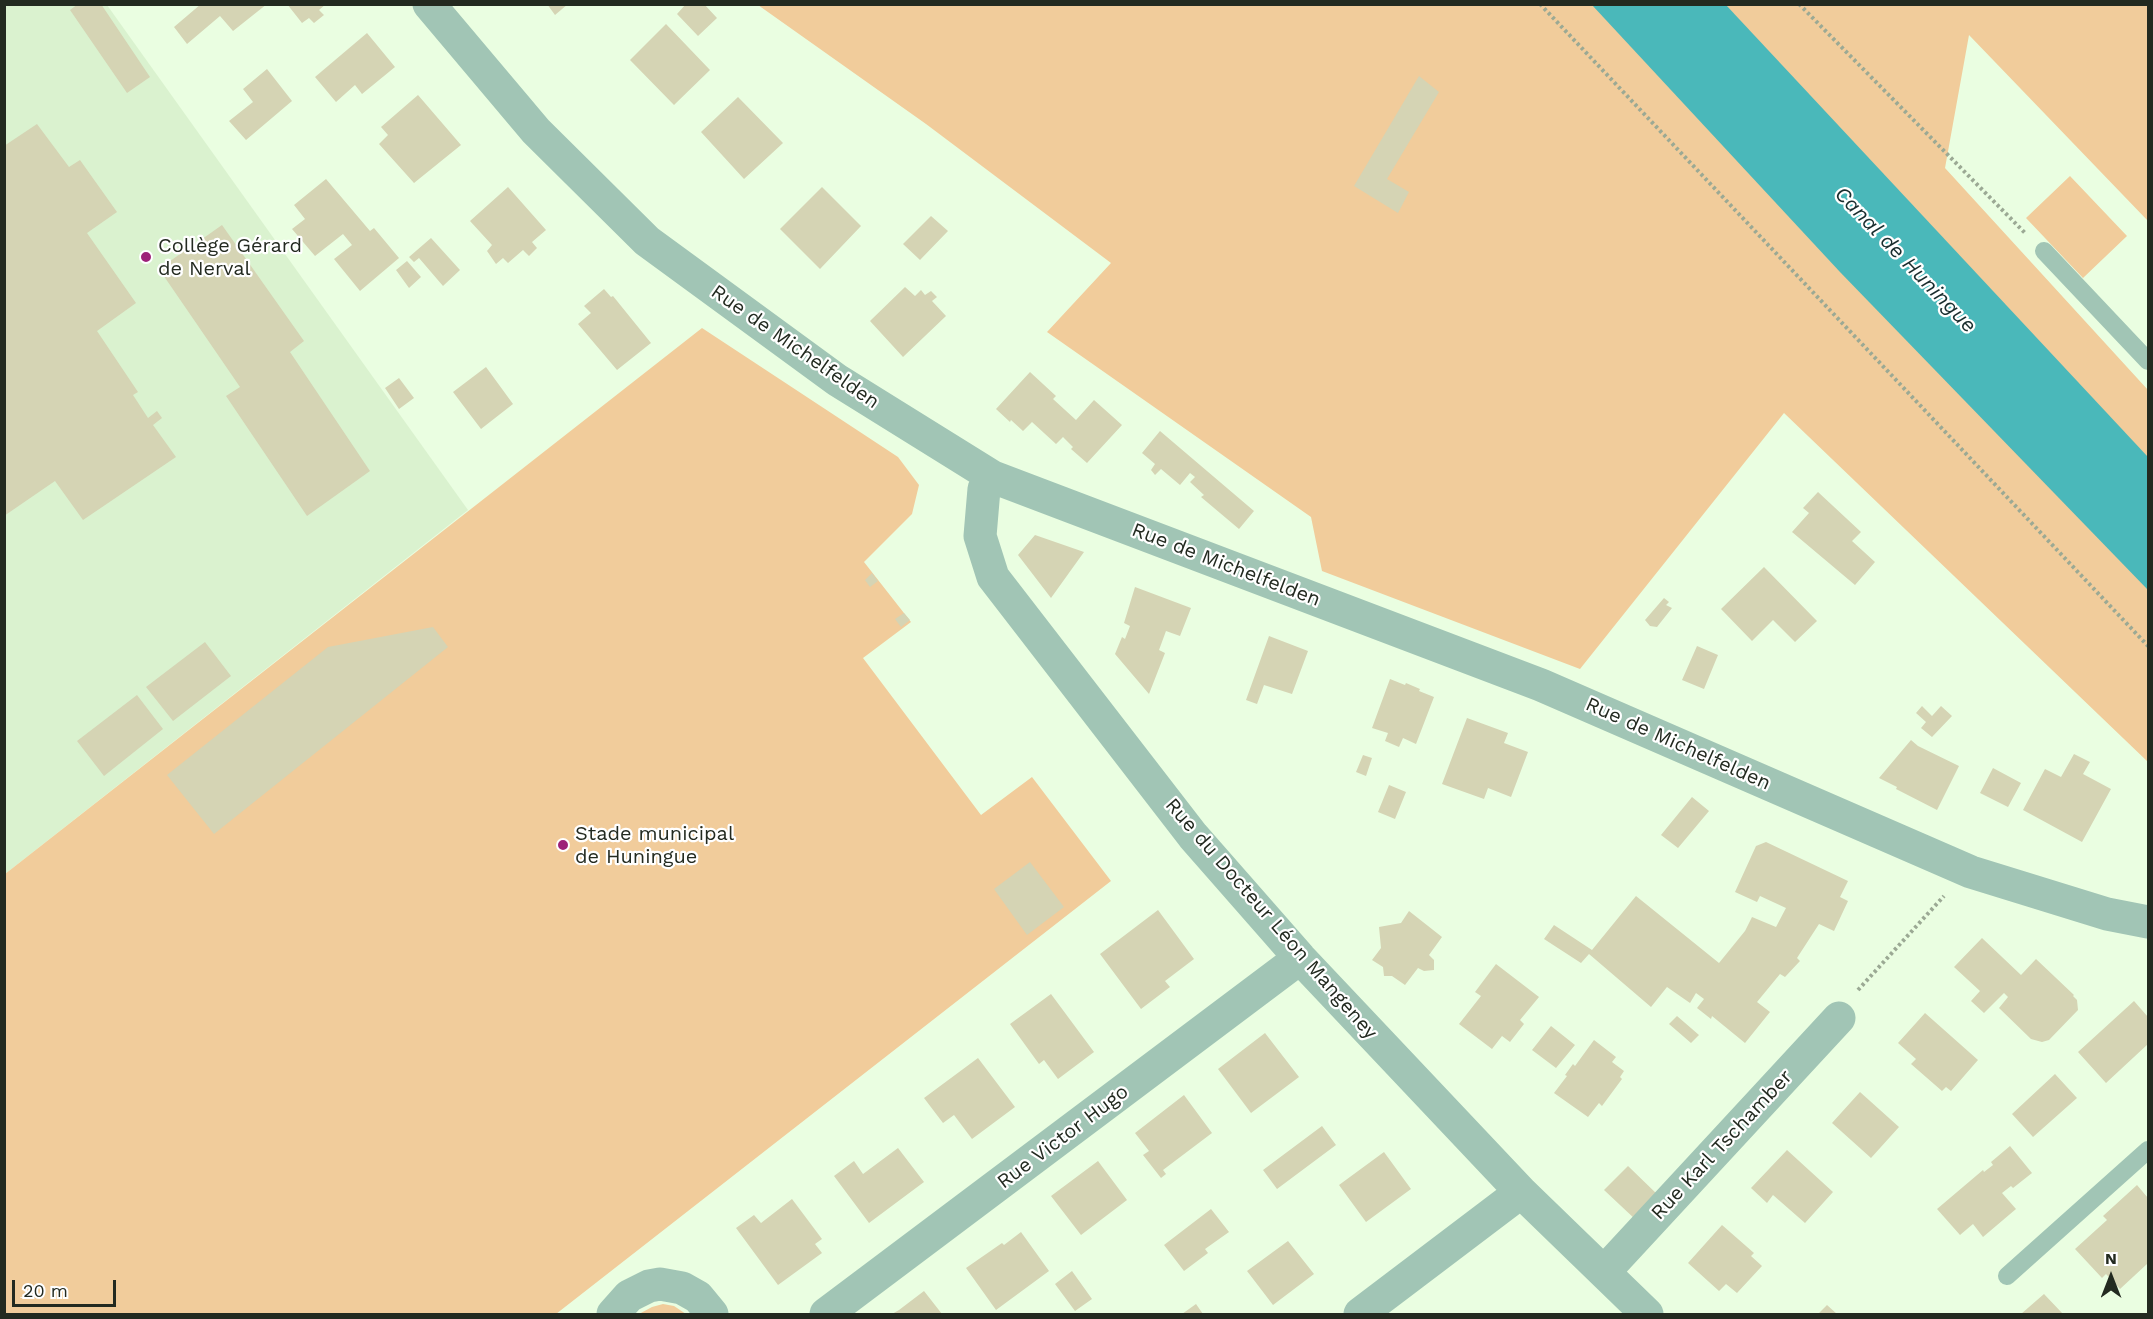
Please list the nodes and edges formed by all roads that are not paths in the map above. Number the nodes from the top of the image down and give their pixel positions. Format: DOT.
graph roads {
  1 [pos="429,4"];
  2 [pos="2044,252"];
  3 [pos="2148,360"];
  4 [pos="993,477"];
  5 [pos="2148,922"];
  6 [pos="1300,958"];
  7 [pos="1839,1018"];
  8 [pos="2148,1150"];
  9 [pos="1521,1192"];
  10 [pos="1604,1272"];
  11 [pos="2007,1276"];
  12 [pos="613,1314"];
  13 [pos="712,1314"];
  14 [pos="826,1314"];
  15 [pos="1360,1314"];
  16 [pos="1647,1314"];
  1 -- 4 [label="street, Rue de Michelfelden"];
  2 -- 3 [label="lane"];
  4 -- 5 [label="street, Rue de Michelfelden"];
  4 -- 6 [label="street, Rue du Docteur Léon Mangeney"];
  6 -- 9 [label="street, Rue du Docteur Léon Mangeney"];
  6 -- 14 [label="street, Rue Victor Hugo"];
  7 -- 10 [label="street, Rue Karl Tschamber"];
  8 -- 11 [label="lane"];
  9 -- 10 [label="street, Rue du Docteur Léon Mangeney"];
  9 -- 15 [label="street"];
  10 -- 16 [label="street, Rue du Docteur Léon Mangeney"];
  12 -- 13 [label="street"];
}
